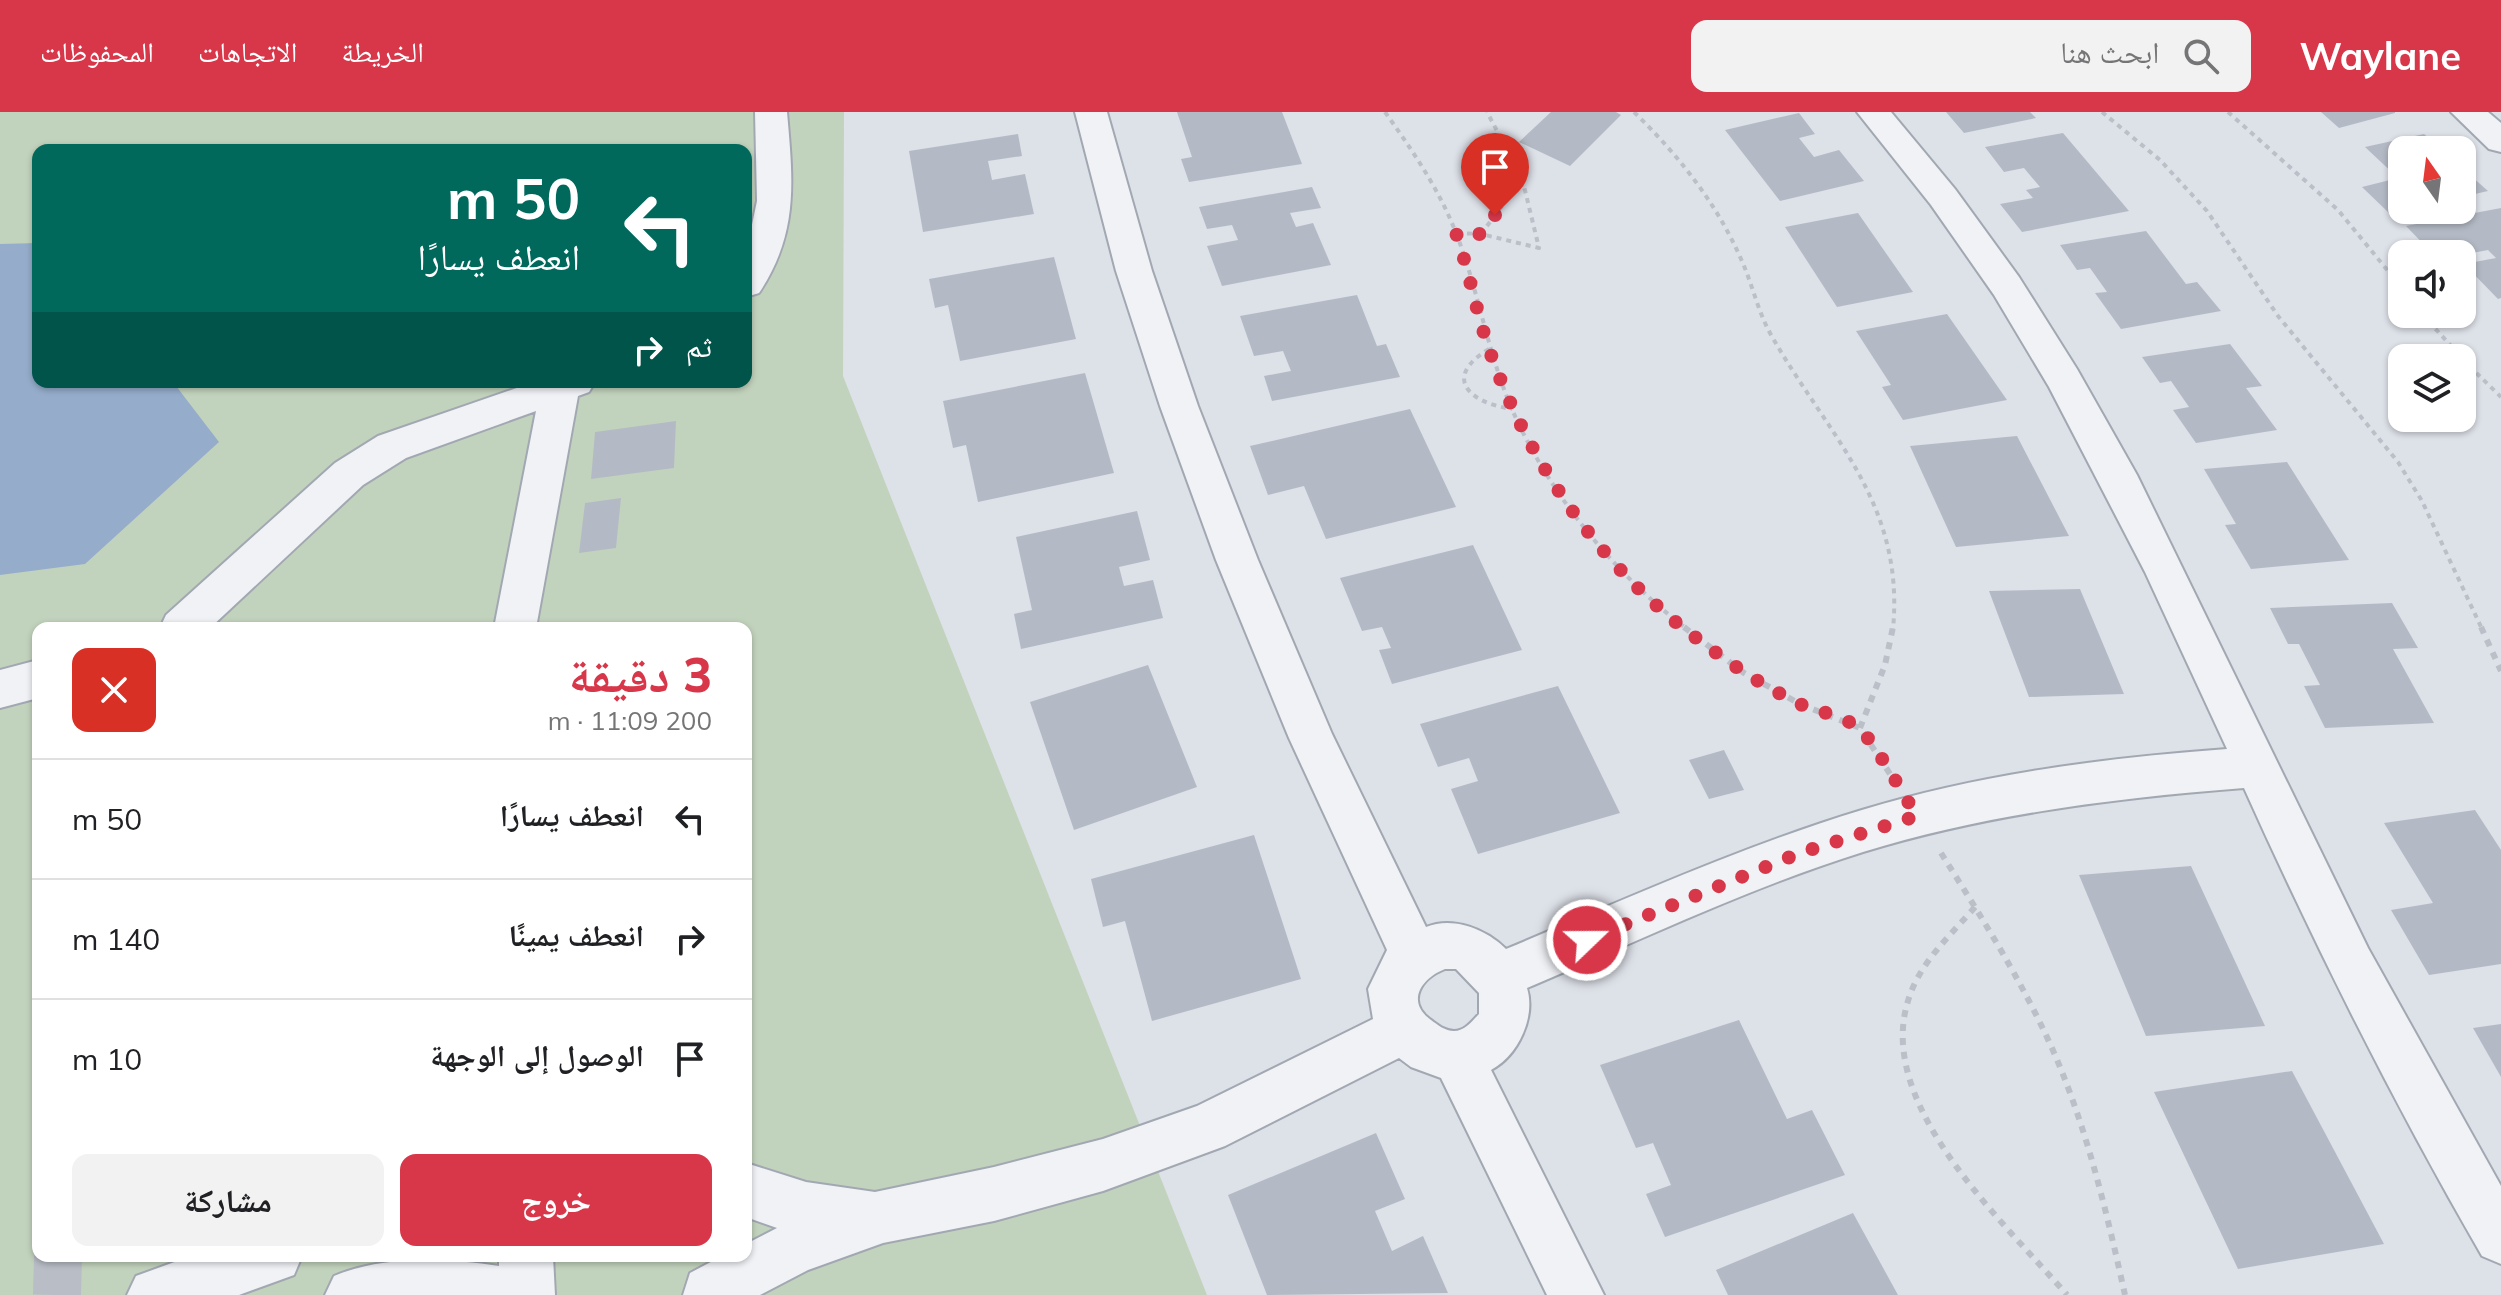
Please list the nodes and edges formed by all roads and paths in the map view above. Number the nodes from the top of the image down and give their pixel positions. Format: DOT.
graph roads {
  1 [pos="771,112"];
  2 [pos="1091,112"];
  3 [pos="1385,112"];
  4 [pos="1487,112"];
  5 [pos="1634,112"];
  6 [pos="1873,112"];
  7 [pos="2102,112"];
  8 [pos="2228,112"];
  9 [pos="2467,112"];
  10 [pos="2501,141"];
  11 [pos="1522,178"];
  12 [pos="1456,233"];
  13 [pos="1481,234"];
  14 [pos="2388,271"];
  15 [pos="752,277"];
  16 [pos="2435,328"];
  17 [pos="2449,344"];
  18 [pos="1489,349"];
  19 [pos="2476,372"];
  20 [pos="559,388"];
  21 [pos="567,388"];
  22 [pos="2501,397"];
  23 [pos="1512,409"];
  24 [pos="188,622"];
  25 [pos="516,622"];
  26 [pos="2501,671"];
  27 [pos="32,681"];
  28 [pos="0,689"];
  29 [pos="1860,728"];
  30 [pos="2259,767"];
  31 [pos="1917,816"];
  32 [pos="1975,907"];
  33 [pos="1414,954"];
  34 [pos="1498,976"];
  35 [pos="1403,1030"];
  36 [pos="1457,1056"];
  37 [pos="752,1192"];
  38 [pos="883,1216"];
  39 [pos="2501,1237"];
  40 [pos="257,1262"];
  41 [pos="526,1262"];
  42 [pos="714,1281"];
  43 [pos="155,1295"];
  44 [pos="353,1295"];
  45 [pos="509,1295"];
  46 [pos="527,1295"];
  47 [pos="1576,1295"];
  48 [pos="2067,1295"];
  49 [pos="2125,1295"];
  1 -- 15 [label="street"];
  2 -- 33 [label="street"];
  3 -- 12 [label="path"];
  4 -- 11 [label="path"];
  5 -- 29 [label="path"];
  6 -- 30 [label="street"];
  7 -- 26 [label="path"];
  8 -- 14 [label="path"];
  9 -- 10 [label="street"];
  11 -- 13 [label="path"];
  11 -- 13 [label="path"];
  12 -- 13 [label="path"];
  12 -- 18 [label="path"];
  16 -- 17 [label="path"];
  18 -- 23 [label="path"];
  18 -- 23 [label="path"];
  19 -- 22 [label="path"];
  20 -- 24 [label="street"];
  21 -- 25 [label="street"];
  23 -- 29 [label="path"];
  27 -- 28 [label="street"];
  29 -- 31 [label="path"];
  30 -- 31 [label="street"];
  30 -- 39 [label="street"];
  31 -- 32 [label="path"];
  31 -- 34 [label="street"];
  32 -- 48 [label="path"];
  32 -- 49 [label="path"];
  33 -- 34 [label="street"];
  33 -- 35 [label="street"];
  34 -- 36 [label="street"];
  35 -- 36 [label="street"];
  35 -- 38 [label="street"];
  36 -- 47 [label="street"];
  37 -- 38 [label="street"];
  38 -- 42 [label="street"];
  40 -- 43 [label="street"];
  41 -- 46 [label="street"];
  44 -- 45 [label="street"];
}
